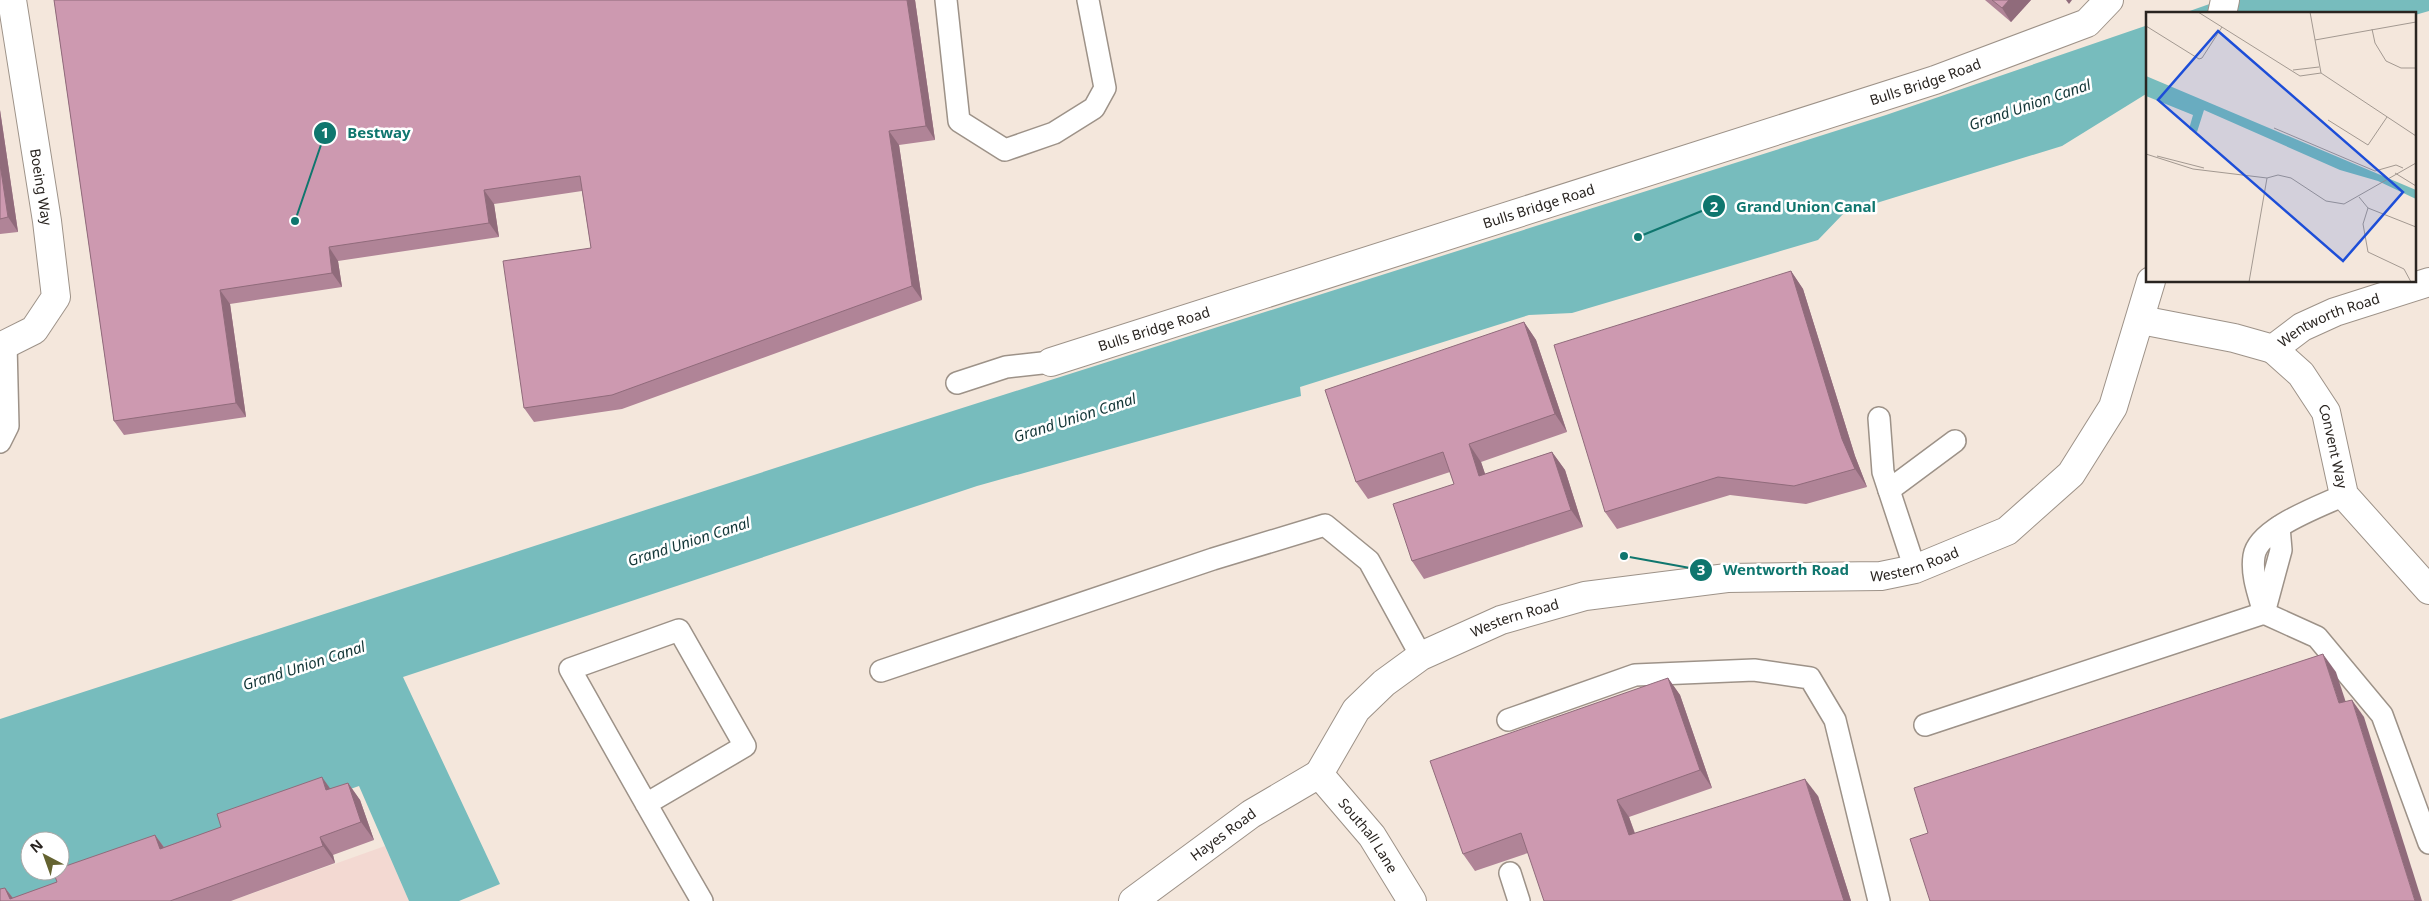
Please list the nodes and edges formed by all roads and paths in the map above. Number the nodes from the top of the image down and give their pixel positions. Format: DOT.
graph roads {
  1 [pos="12,0"];
  2 [pos="946,0"];
  3 [pos="1088,0"];
  4 [pos="2109,0"];
  5 [pos="2151,282"];
  6 [pos="2429,282"];
  7 [pos="2141,320"];
  8 [pos="3,345"];
  9 [pos="2273,349"];
  10 [pos="1051,362"];
  11 [pos="957,383"];
  12 [pos="1879,418"];
  13 [pos="1955,441"];
  14 [pos="0,442"];
  15 [pos="1889,490"];
  16 [pos="2344,495"];
  17 [pos="1915,569"];
  18 [pos="2429,590"];
  19 [pos="2264,613"];
  20 [pos="1421,656"];
  21 [pos="882,671"];
  22 [pos="1508,720"];
  23 [pos="1925,726"];
  24 [pos="1319,774"];
  25 [pos="646,804"];
  26 [pos="2429,843"];
  27 [pos="1510,873"];
  28 [pos="702,901"];
  29 [pos="1133,901"];
  30 [pos="1412,901"];
  31 [pos="1519,901"];
  32 [pos="1879,901"];
  1 -- 8 [label="street, Boeing Way"];
  2 -- 3 [label="lane"];
  4 -- 10 [label="street, Bulls Bridge Road"];
  5 -- 7 [label="street, Western Road"];
  6 -- 9 [label="street, Wentworth Road"];
  7 -- 9 [label="street, Wentworth Road"];
  7 -- 17 [label="street, Western Road"];
  8 -- 14 [label="lane"];
  9 -- 16 [label="street, Convent Way"];
  10 -- 11 [label="lane, Bulls Bridge Road"];
  12 -- 15 [label="lane"];
  13 -- 15 [label="lane"];
  15 -- 17 [label="lane"];
  16 -- 18 [label="street, Convent Way"];
  16 -- 19 [label="lane"];
  17 -- 20 [label="street, Western Road"];
  19 -- 23 [label="lane"];
  19 -- 26 [label="lane"];
  20 -- 21 [label="lane"];
  20 -- 24 [label="street, Western Road"];
  22 -- 32 [label="lane"];
  24 -- 29 [label="street, Hayes Road"];
  24 -- 30 [label="street, Southall Lane"];
  25 -- 25 [label="lane"];
  25 -- 28 [label="lane"];
  27 -- 31 [label="lane"];
}
